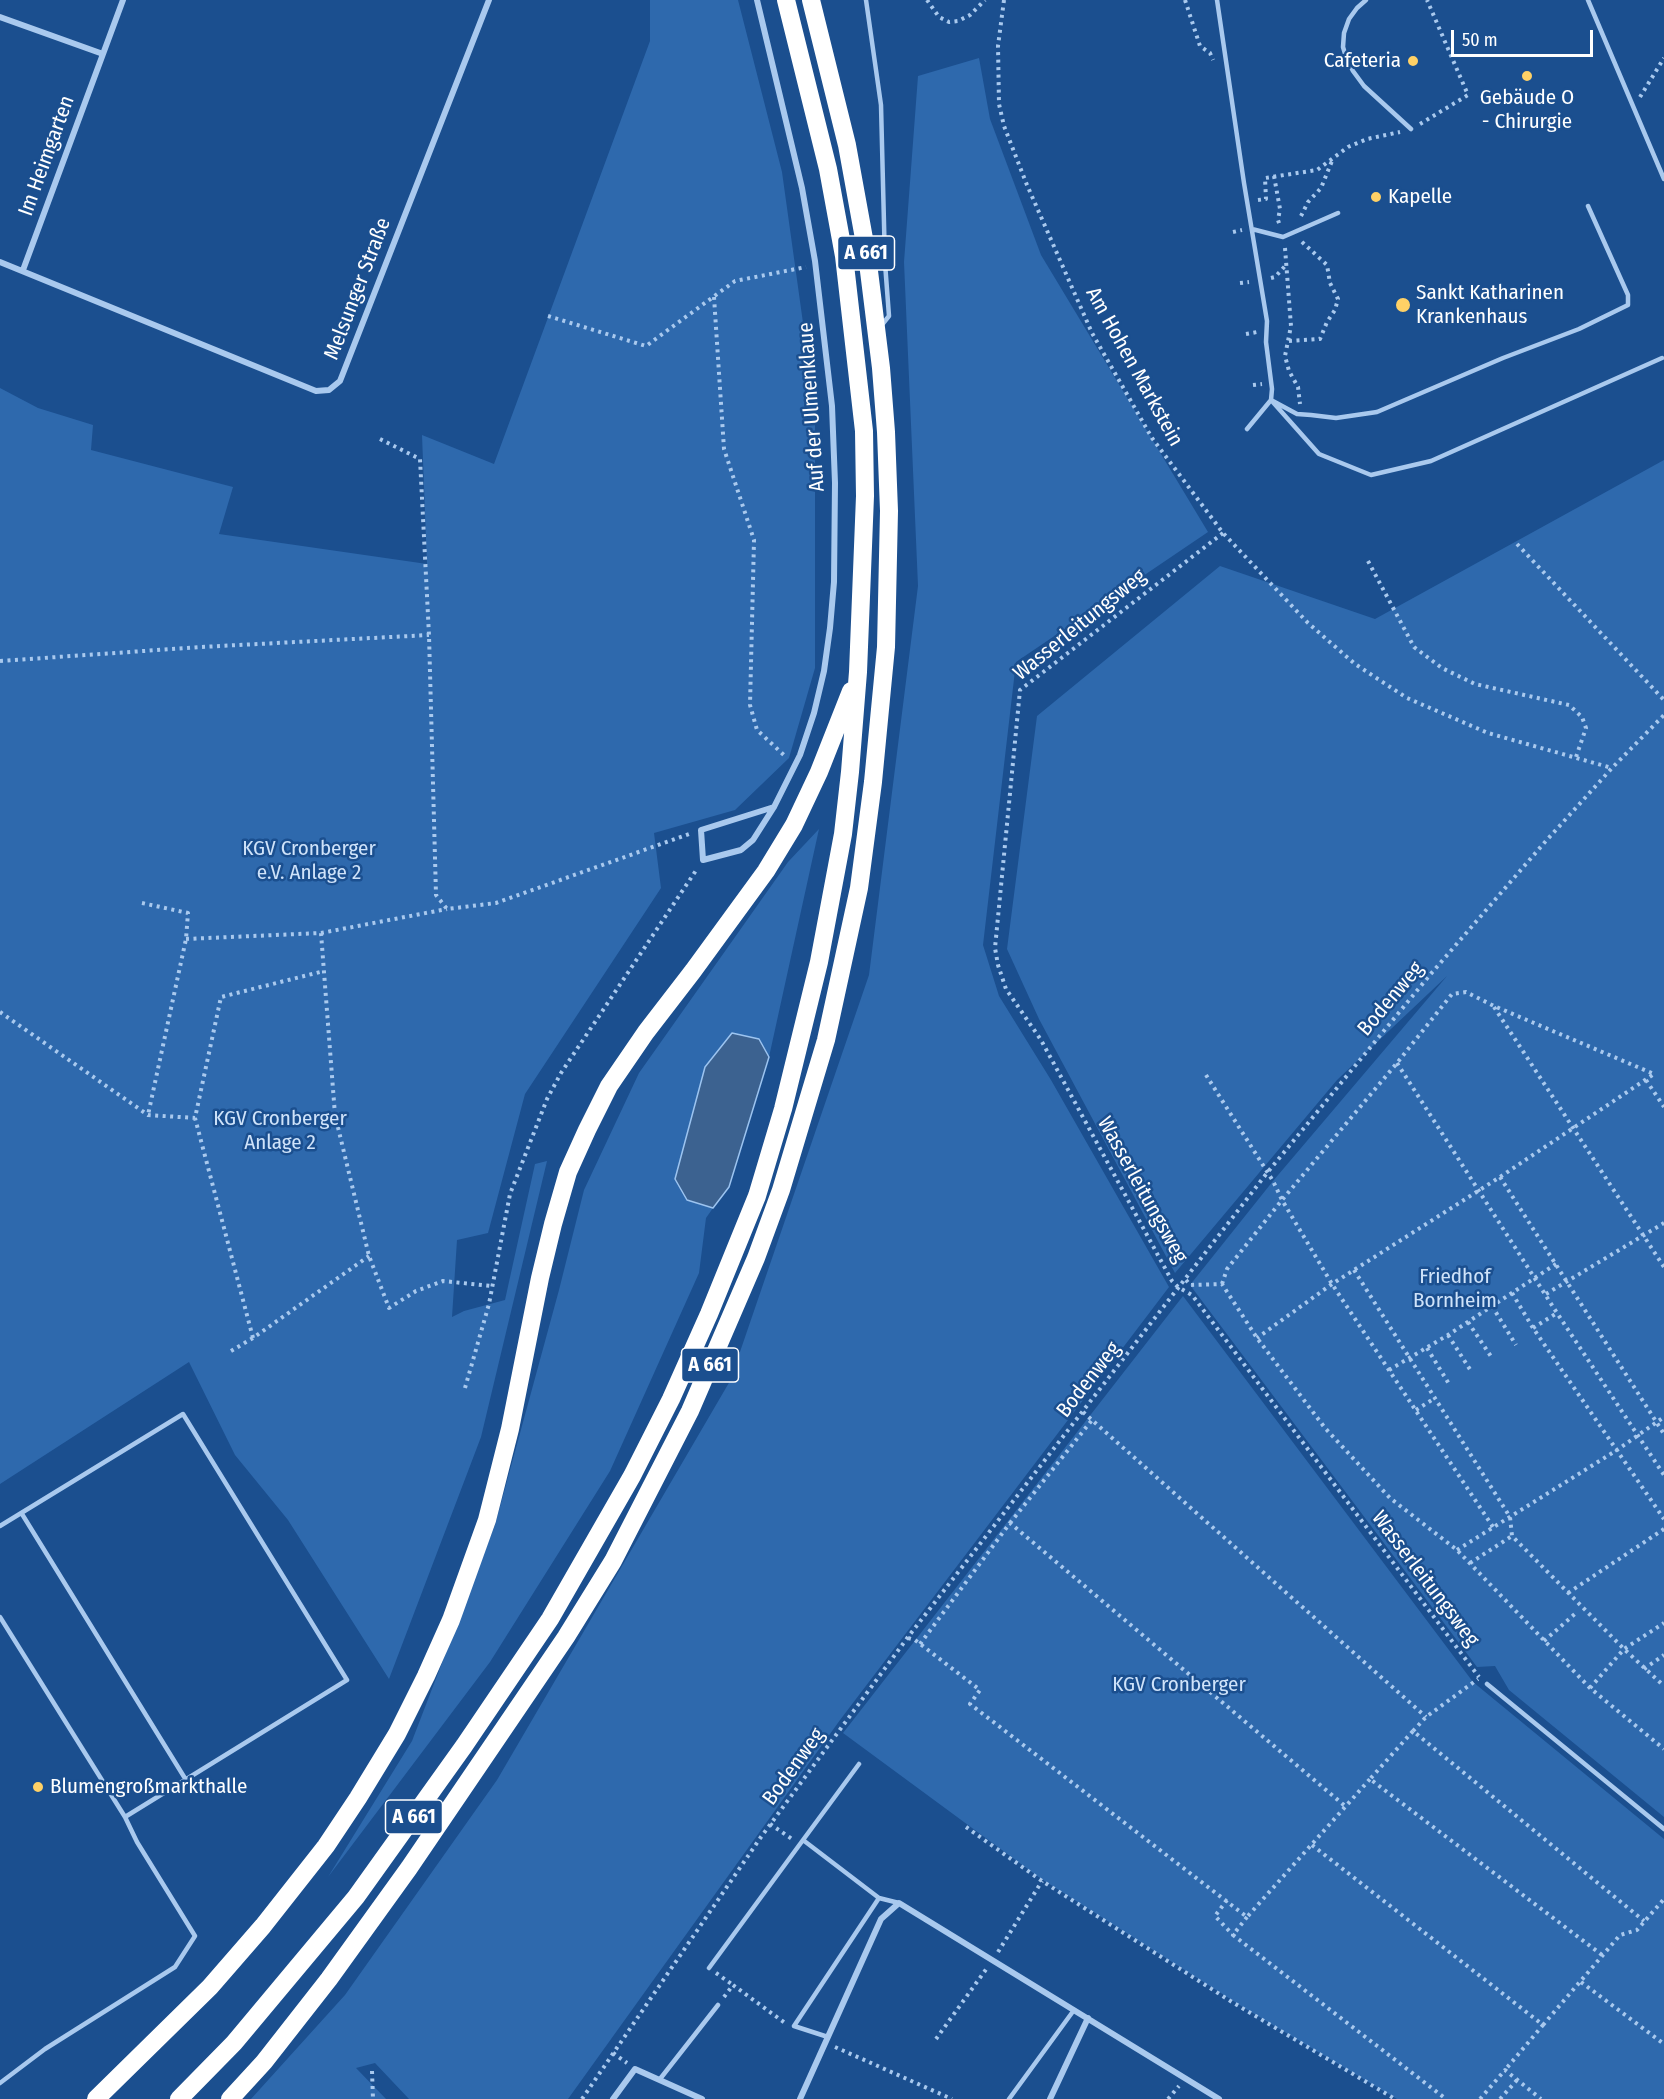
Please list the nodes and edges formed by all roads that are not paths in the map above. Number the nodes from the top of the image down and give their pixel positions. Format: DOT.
graph roads {
  1 [pos="123,0"];
  2 [pos="489,0"];
  3 [pos="757,0"];
  4 [pos="786,0"];
  5 [pos="811,0"];
  6 [pos="866,0"];
  7 [pos="1217,0"];
  8 [pos="1366,0"];
  9 [pos="1588,0"];
  10 [pos="0,17"];
  11 [pos="103,54"];
  12 [pos="1411,129"];
  13 [pos="1664,179"];
  14 [pos="1588,206"];
  15 [pos="1338,213"];
  16 [pos="1252,229"];
  17 [pos="0,262"];
  18 [pos="23,270"];
  19 [pos="876,333"];
  20 [pos="1662,358"];
  21 [pos="1271,400"];
  22 [pos="1246,429"];
  23 [pos="858,672"];
  24 [pos="774,807"];
  25 [pos="22,1514"];
  26 [pos="0,1527"];
  27 [pos="0,1617"];
  28 [pos="1487,1684"];
  29 [pos="859,1764"];
  30 [pos="186,1780"];
  31 [pos="125,1817"];
  32 [pos="1664,1829"];
  33 [pos="803,1840"];
  34 [pos="879,1898"];
  35 [pos="899,1903"];
  36 [pos="709,1968"];
  37 [pos="718,2005"];
  38 [pos="1074,2010"];
  39 [pos="1088,2018"];
  40 [pos="827,2040"];
  41 [pos="660,2079"];
  42 [pos="0,2083"];
  43 [pos="96,2099"];
  44 [pos="179,2099"];
  45 [pos="230,2099"];
  46 [pos="613,2099"];
  47 [pos="702,2099"];
  48 [pos="800,2099"];
  49 [pos="1010,2099"];
  50 [pos="1050,2099"];
  51 [pos="1220,2099"];
  1 -- 11 [label="street, Im Heimgarten"];
  2 -- 18 [label="street, Melsunger Straße"];
  3 -- 24 [label="street, Auf der Ulmenklaue"];
  4 -- 23 [label="highway, A 661"];
  5 -- 19 [label="highway, A 661"];
  6 -- 19 [label="lane"];
  7 -- 16 [label="lane"];
  8 -- 12 [label="lane"];
  9 -- 13 [label="lane"];
  10 -- 11 [label="street"];
  11 -- 18 [label="street, Im Heimgarten"];
  14 -- 21 [label="lane"];
  15 -- 16 [label="lane"];
  16 -- 21 [label="lane"];
  17 -- 18 [label="street, Melsunger Straße"];
  19 -- 45 [label="highway, A 661"];
  20 -- 21 [label="lane"];
  21 -- 22 [label="lane"];
  23 -- 43 [label="highway"];
  23 -- 44 [label="highway, A 661"];
  24 -- 24 [label="street, Auf der Ulmenklaue"];
  25 -- 26 [label="lane"];
  25 -- 30 [label="lane"];
  25 -- 30 [label="lane"];
  27 -- 31 [label="lane"];
  28 -- 32 [label="lane"];
  29 -- 33 [label="lane"];
  30 -- 31 [label="lane"];
  31 -- 42 [label="lane"];
  33 -- 34 [label="lane"];
  33 -- 36 [label="lane"];
  34 -- 35 [label="lane"];
  34 -- 40 [label="lane"];
  35 -- 38 [label="street"];
  35 -- 40 [label="street"];
  37 -- 41 [label="lane"];
  38 -- 39 [label="street"];
  38 -- 49 [label="lane"];
  39 -- 50 [label="street"];
  39 -- 51 [label="street"];
  40 -- 48 [label="street"];
  41 -- 46 [label="street"];
  41 -- 47 [label="street"];
}
